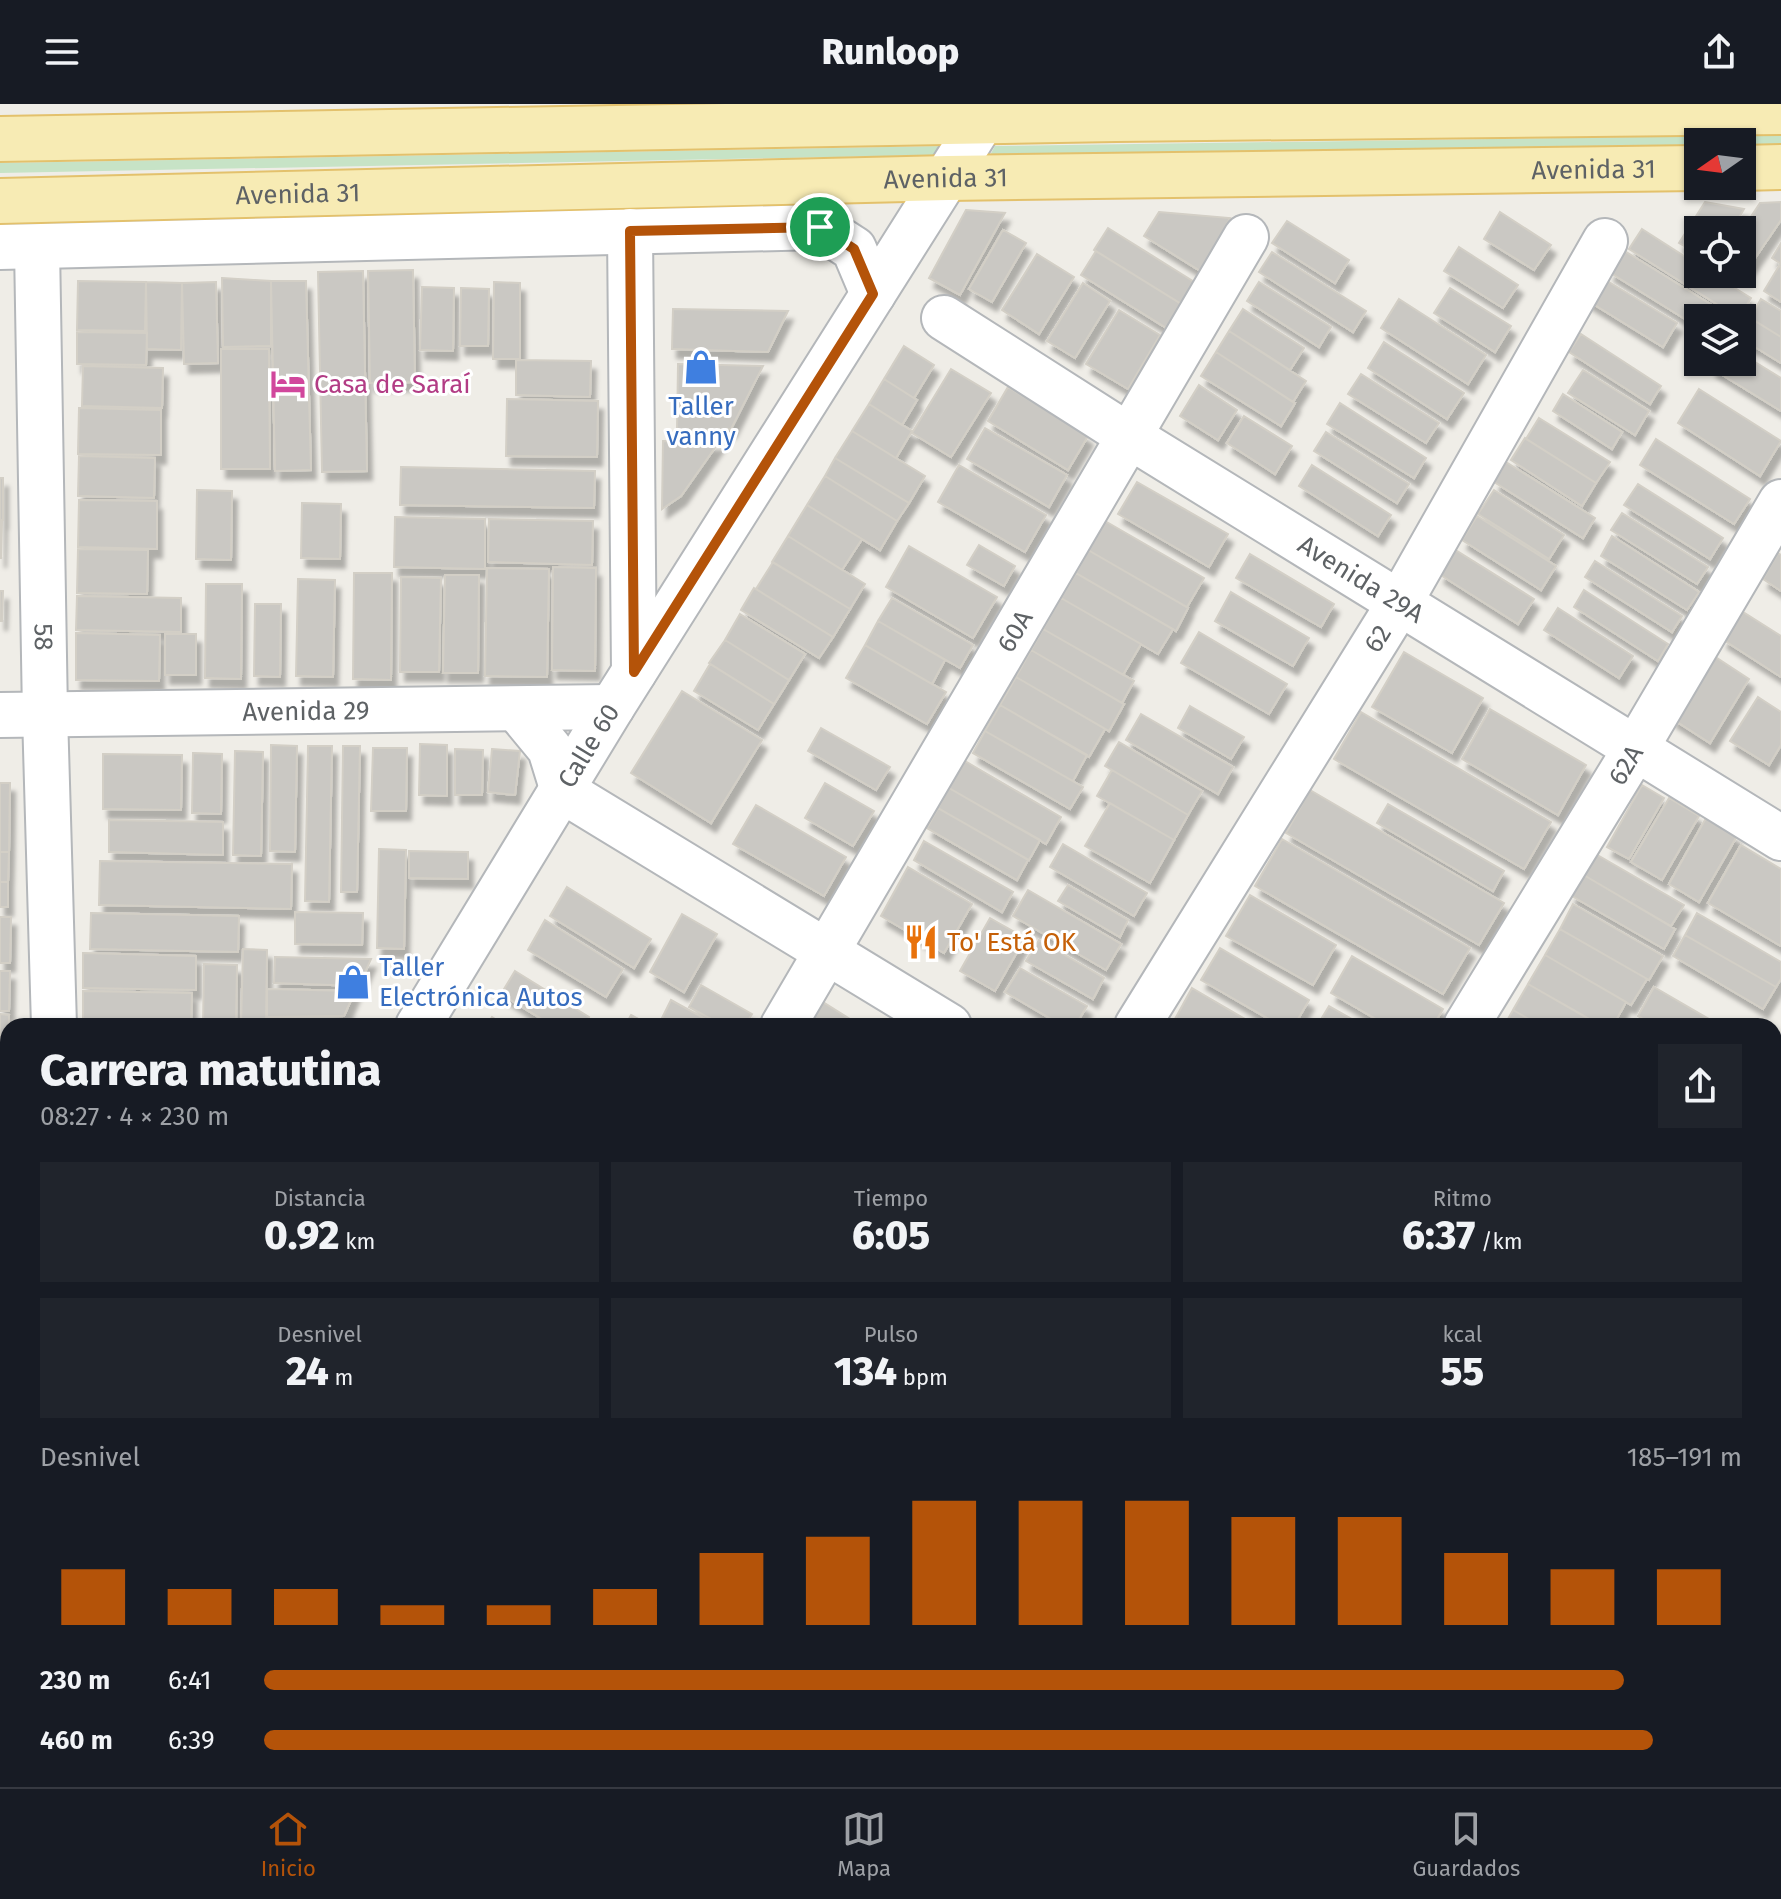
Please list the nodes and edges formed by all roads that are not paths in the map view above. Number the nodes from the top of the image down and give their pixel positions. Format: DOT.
graph roads {
  1 [pos="924,104"];
  2 [pos="1105,112"];
  3 [pos="1781,112"];
  4 [pos="988,113"];
  5 [pos="0,139"];
  6 [pos="1781,167"];
  7 [pos="1684,168"];
  8 [pos="1756,168"];
  9 [pos="948,178"];
  10 [pos="0,201"];
  11 [pos="630,231"];
  12 [pos="1246,237"];
  13 [pos="1605,241"];
  14 [pos="19,247"];
  15 [pos="873,294"];
  16 [pos="944,318"];
  17 [pos="1129,436"];
  18 [pos="1781,502"];
  19 [pos="1400,602"];
  20 [pos="623,690"];
  21 [pos="517,709"];
  22 [pos="45,714"];
  23 [pos="0,715"];
  24 [pos="1636,748"];
  25 [pos="563,791"];
  26 [pos="1781,838"];
  27 [pos="828,952"];
  28 [pos="54,1018"];
  29 [pos="423,1018"];
  30 [pos="788,1018"];
  31 [pos="936,1018"];
  32 [pos="1142,1018"];
  33 [pos="1471,1018"];
  1 -- 4 [label="street"];
  2 -- 3 [label="main road"];
  2 -- 4 [label="main road"];
  4 -- 5 [label="main road"];
  4 -- 9 [label="street, Calle 60"];
  6 -- 8 [label="main road"];
  7 -- 9 [label="main road, Avenida 31"];
  9 -- 10 [label="main road, Avenida 31"];
  9 -- 15 [label="street, Calle 60"];
  11 -- 14 [label="street, Avenida 31"];
  11 -- 15 [label="street, Avenida 31"];
  11 -- 20 [label="street"];
  12 -- 17 [label="street, 60A"];
  13 -- 19 [label="street, 62"];
  14 -- 22 [label="street, 58"];
  15 -- 20 [label="street, Calle 60"];
  16 -- 17 [label="street, Avenida 29A"];
  17 -- 19 [label="street, Avenida 29A"];
  17 -- 27 [label="street, 60A"];
  18 -- 24 [label="street, 62A"];
  19 -- 24 [label="street, Avenida 29A"];
  19 -- 32 [label="street, 62"];
  20 -- 21 [label="street, Avenida 29"];
  20 -- 25 [label="street, Calle 60"];
  21 -- 22 [label="street, Avenida 29"];
  21 -- 25 [label="street"];
  22 -- 23 [label="street, Avenida 29"];
  22 -- 28 [label="street, 58"];
  24 -- 26 [label="street, Avenida 29A"];
  24 -- 33 [label="street, 62A"];
  25 -- 27 [label="street"];
  25 -- 29 [label="street, Calle 60"];
  27 -- 30 [label="street, 60A"];
  27 -- 31 [label="street"];
}
